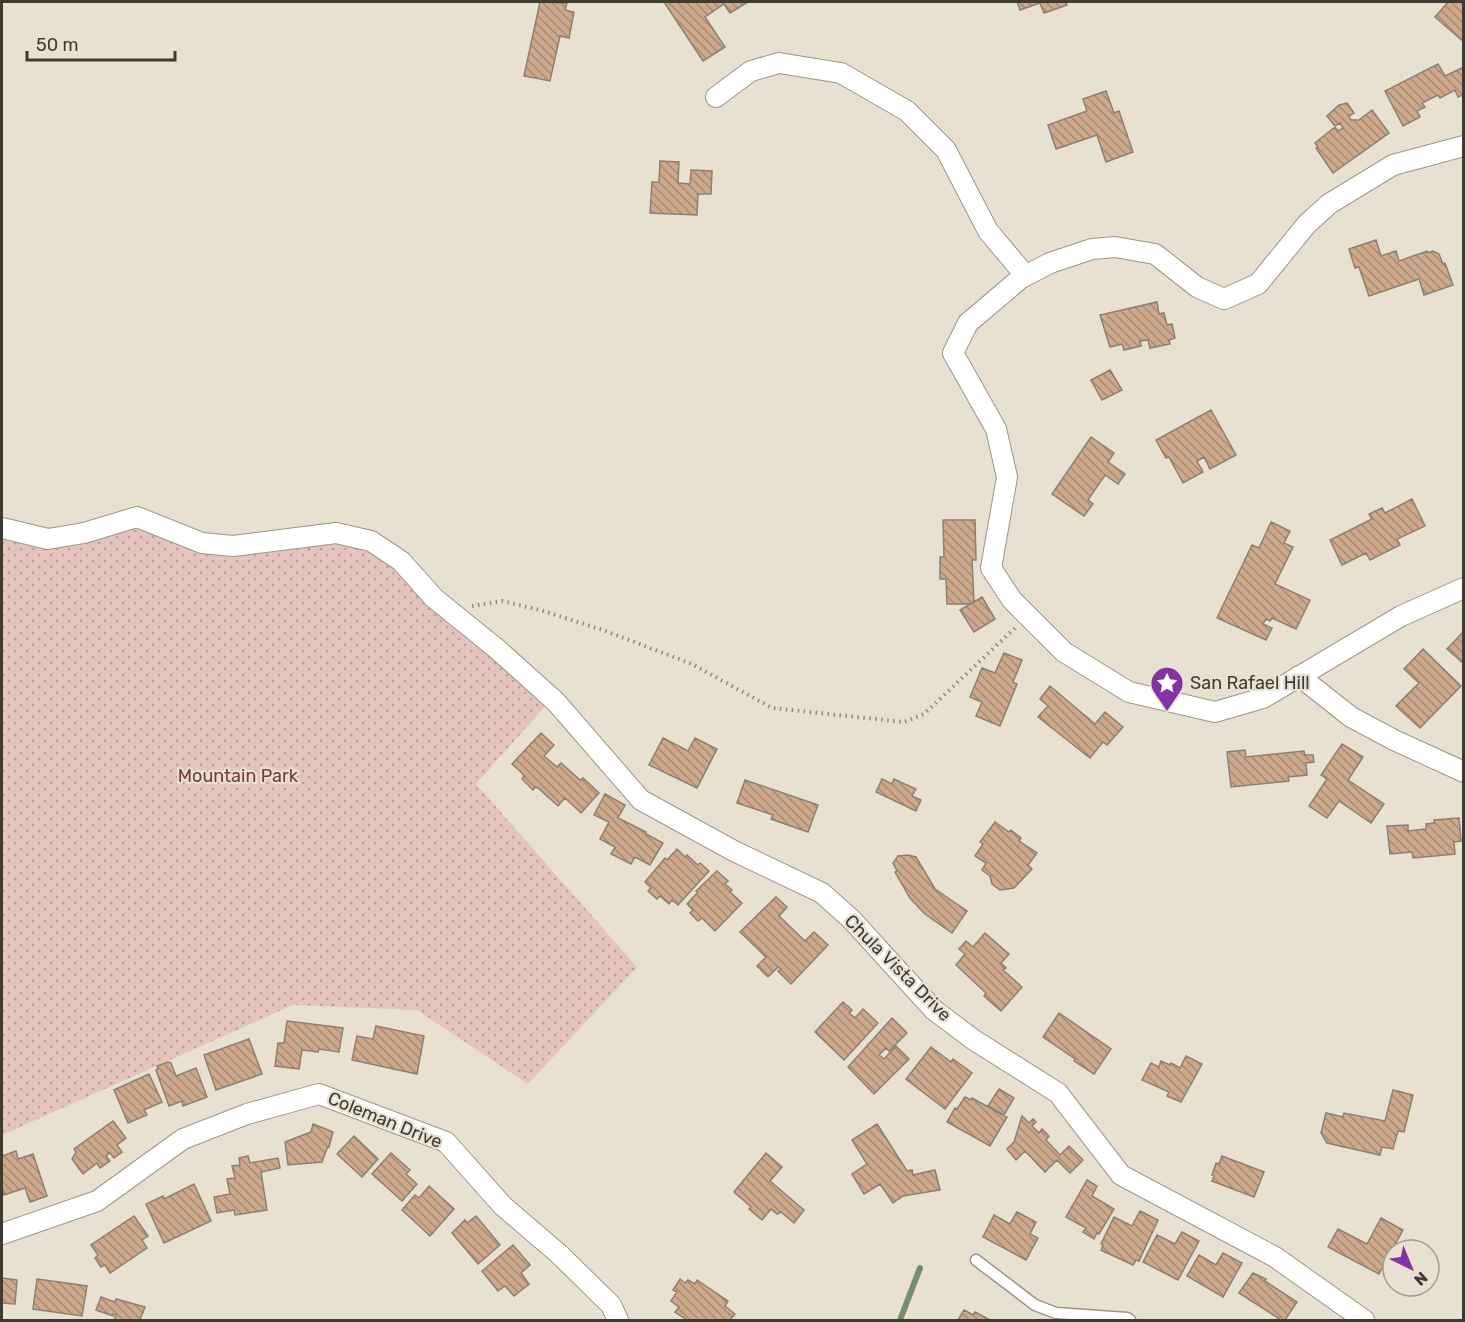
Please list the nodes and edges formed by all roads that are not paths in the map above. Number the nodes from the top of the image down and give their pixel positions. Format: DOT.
graph roads {
  1 [pos="716,98"];
  2 [pos="1464,146"];
  3 [pos="1026,275"];
  4 [pos="2,528"];
  5 [pos="1464,588"];
  6 [pos="1299,676"];
  7 [pos="1464,772"];
  8 [pos="2,1234"];
  9 [pos="976,1260"];
  10 [pos="610,1315"];
  11 [pos="1130,1320"];
  12 [pos="1364,1320"];
  1 -- 3 [label="street"];
  2 -- 3 [label="street"];
  3 -- 6 [label="street"];
  4 -- 12 [label="street, Chula Vista Drive"];
  5 -- 6 [label="street"];
  6 -- 7 [label="street"];
  8 -- 10 [label="street, Coleman Drive"];
  9 -- 11 [label="lane"];
}
